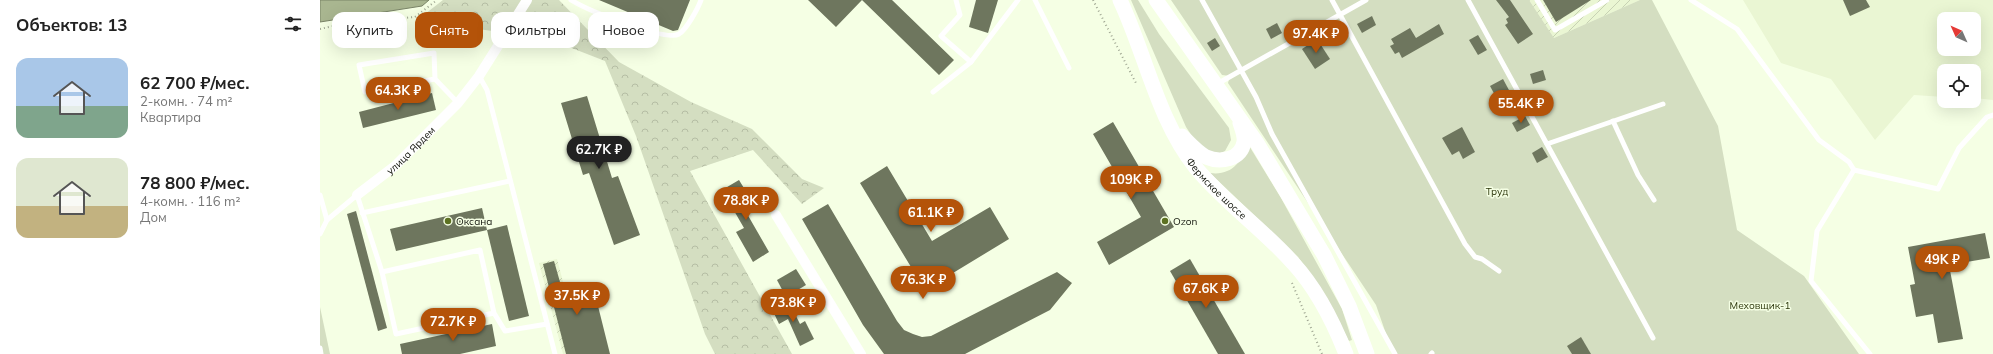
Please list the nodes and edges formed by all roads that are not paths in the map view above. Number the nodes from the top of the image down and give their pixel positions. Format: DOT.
graph roads {
  1 [pos="527,0"];
  2 [pos="571,0"];
  3 [pos="701,0"];
  4 [pos="956,0"];
  5 [pos="1018,0"];
  6 [pos="1035,0"];
  7 [pos="1120,0"];
  8 [pos="1156,0"];
  9 [pos="1202,0"];
  10 [pos="1332,0"];
  11 [pos="1366,0"];
  12 [pos="1468,0"];
  13 [pos="1537,0"];
  14 [pos="1607,0"];
  15 [pos="1691,0"];
  16 [pos="1340,15"];
  17 [pos="970,62"];
  18 [pos="1070,68"];
  19 [pos="1241,70"];
  20 [pos="479,76"];
  21 [pos="434,79"];
  22 [pos="1216,84"];
  23 [pos="933,92"];
  24 [pos="458,103"];
  25 [pos="1663,104"];
  26 [pos="1237,114"];
  27 [pos="1993,115"];
  28 [pos="1167,121"];
  29 [pos="1613,121"];
  30 [pos="1547,144"];
  31 [pos="1854,170"];
  32 [pos="510,181"];
  33 [pos="320,194"];
  34 [pos="357,195"];
  35 [pos="1654,200"];
  36 [pos="362,213"];
  37 [pos="776,215"];
  38 [pos="327,220"];
  39 [pos="320,221"];
  40 [pos="320,234"];
  41 [pos="1499,271"];
  42 [pos="382,272"];
  43 [pos="494,313"];
  44 [pos="547,324"];
  45 [pos="1654,338"];
  46 [pos="320,348"];
  47 [pos="1365,349"];
  48 [pos="321,354"];
  49 [pos="555,354"];
  50 [pos="861,354"];
  51 [pos="1345,354"];
  52 [pos="1395,354"];
  53 [pos="1870,354"];
  1 -- 20 [label="street, улица Ярдем"];
  2 -- 3 [label="lane"];
  4 -- 17 [label="lane"];
  5 -- 17 [label="lane"];
  6 -- 18 [label="lane"];
  7 -- 28 [label="main road, Фермское шоссе"];
  8 -- 22 [label="main road"];
  9 -- 19 [label="lane"];
  10 -- 16 [label="lane"];
  11 -- 16 [label="lane"];
  12 -- 30 [label="lane"];
  13 -- 14 [label="lane"];
  15 -- 31 [label="lane"];
  16 -- 19 [label="lane"];
  16 -- 41 [label="lane"];
  17 -- 23 [label="lane"];
  19 -- 22 [label="lane"];
  19 -- 52 [label="lane"];
  20 -- 24 [label="street, улица Ярдем"];
  20 -- 32 [label="lane"];
  21 -- 21 [label="lane"];
  21 -- 24 [label="lane"];
  22 -- 26 [label="main road"];
  24 -- 34 [label="street, улица Ярдем"];
  25 -- 29 [label="lane"];
  26 -- 28 [label="main road"];
  26 -- 47 [label="main road"];
  27 -- 31 [label="lane"];
  28 -- 51 [label="main road, Фермское шоссе"];
  29 -- 30 [label="lane"];
  29 -- 35 [label="lane"];
  30 -- 45 [label="lane"];
  31 -- 53 [label="lane"];
  32 -- 36 [label="lane"];
  32 -- 44 [label="lane"];
  33 -- 38 [label="lane"];
  34 -- 36 [label="lane"];
  34 -- 38 [label="lane"];
  36 -- 42 [label="lane"];
  37 -- 50 [label="street"];
  38 -- 39 [label="lane"];
  38 -- 40 [label="lane"];
  42 -- 43 [label="lane"];
  42 -- 43 [label="lane"];
  43 -- 44 [label="lane"];
  44 -- 49 [label="lane"];
  46 -- 48 [label="lane"];
  47 -- 51 [label="main road"];
}
